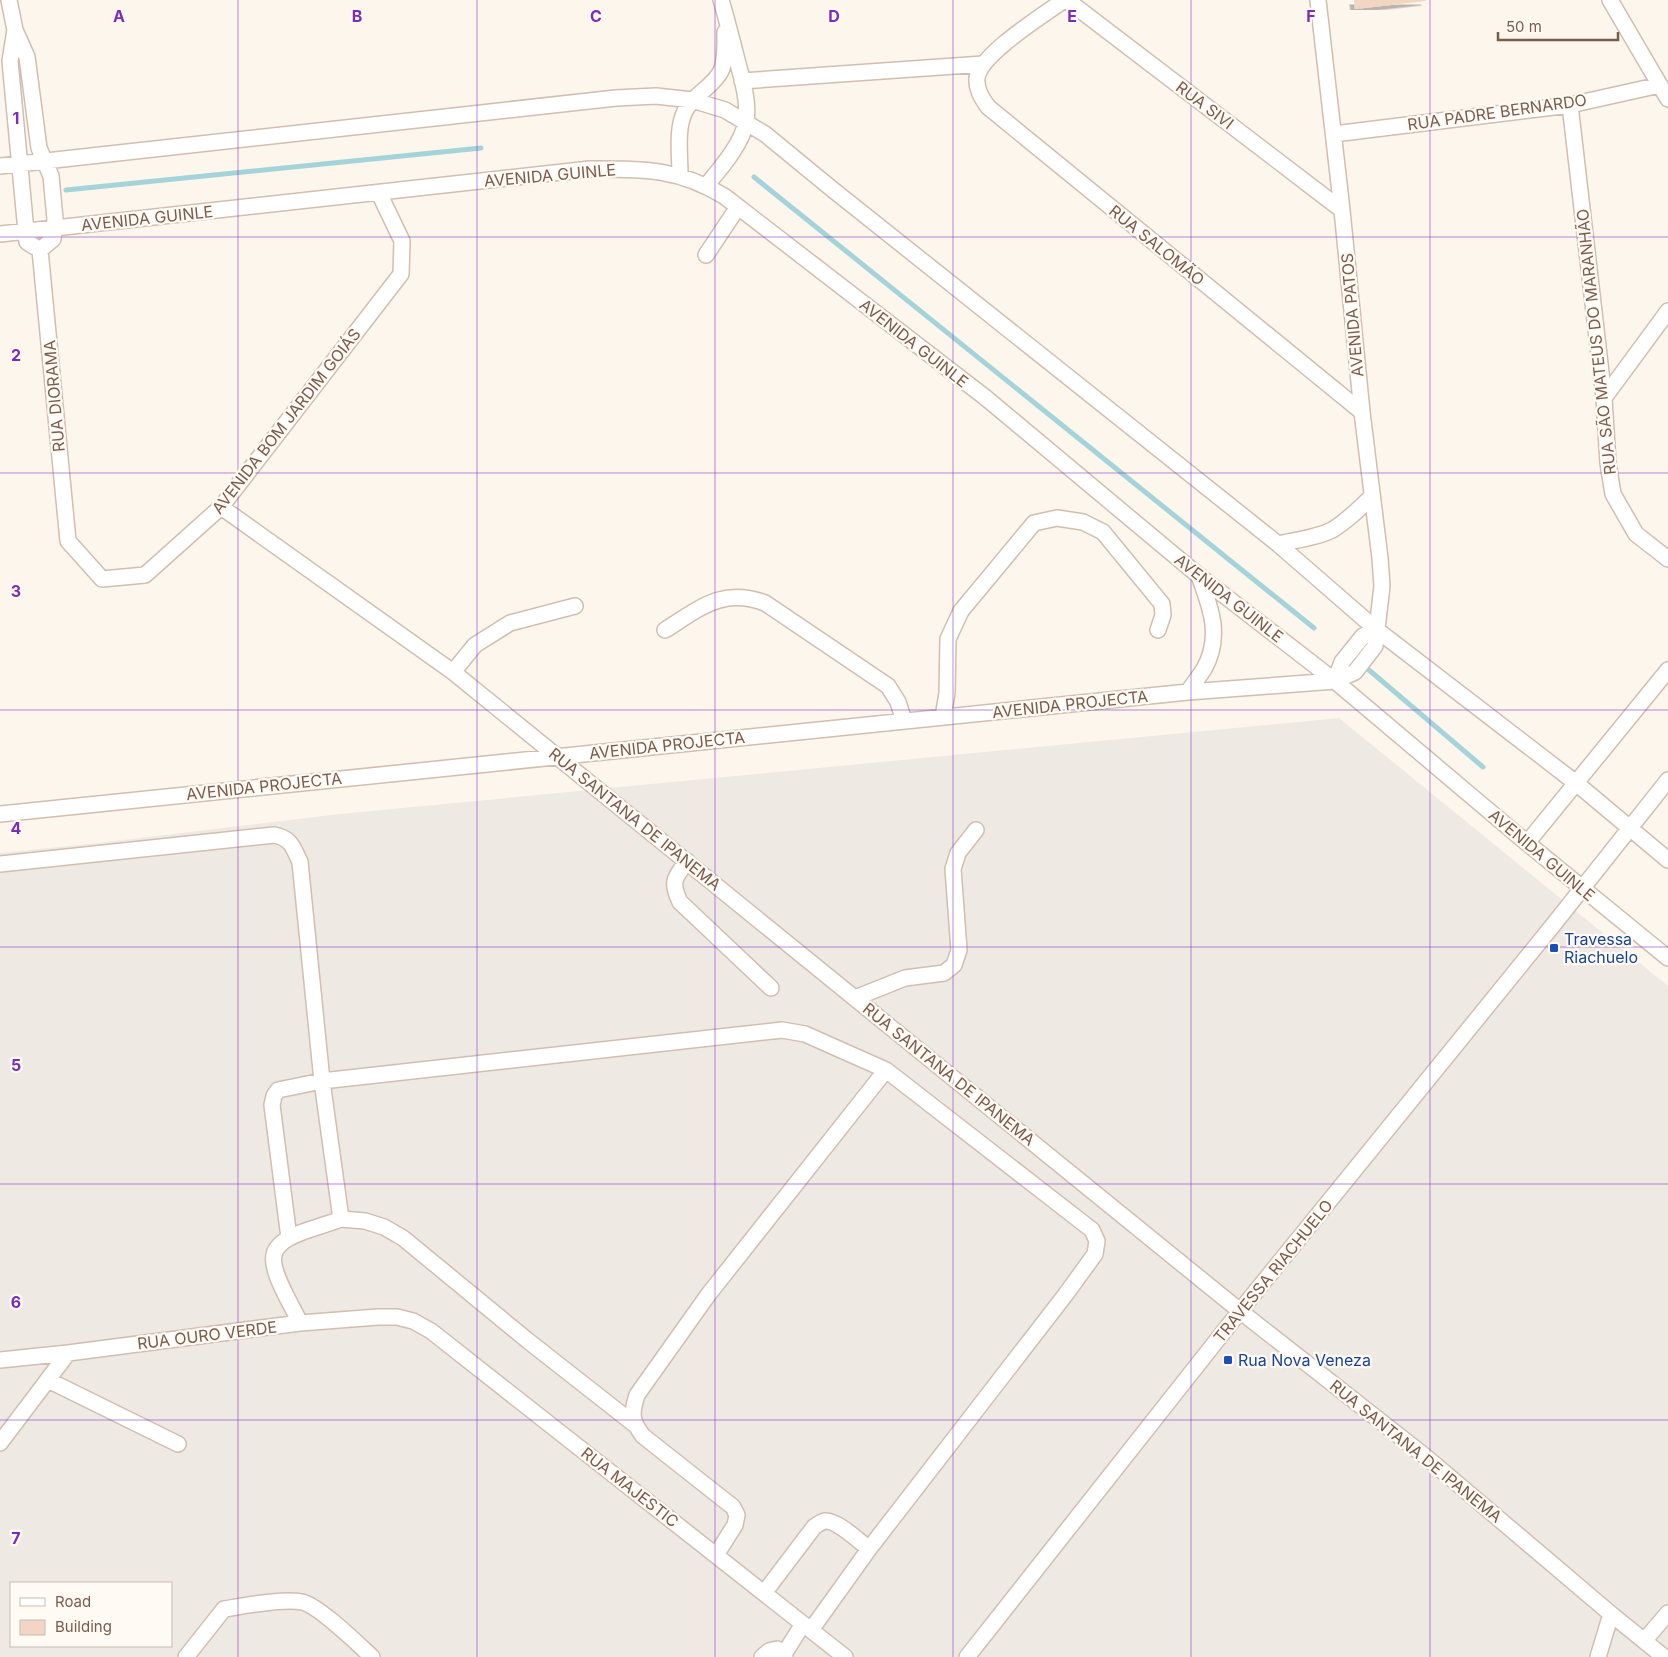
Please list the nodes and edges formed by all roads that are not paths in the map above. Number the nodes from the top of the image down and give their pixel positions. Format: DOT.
graph roads {
  1 [pos="10,0"];
  2 [pos="721,0"];
  3 [pos="1064,0"];
  4 [pos="1067,0"];
  5 [pos="1318,0"];
  6 [pos="1610,0"];
  7 [pos="726,16"];
  8 [pos="16,30"];
  9 [pos="983,64"];
  10 [pos="742,82"];
  11 [pos="1660,86"];
  12 [pos="1668,99"];
  13 [pos="692,100"];
  14 [pos="1570,105"];
  15 [pos="746,121"];
  16 [pos="1334,134"];
  17 [pos="46,161"];
  18 [pos="19,164"];
  19 [pos="0,166"];
  20 [pos="680,175"];
  21 [pos="706,186"];
  22 [pos="379,192"];
  23 [pos="738,207"];
  24 [pos="1342,210"];
  25 [pos="55,228"];
  26 [pos="26,232"];
  27 [pos="0,234"];
  28 [pos="40,250"];
  29 [pos="706,255"];
  30 [pos="1668,311"];
  31 [pos="1604,398"];
  32 [pos="1362,412"];
  33 [pos="1371,497"];
  34 [pos="221,507"];
  35 [pos="68,541"];
  36 [pos="1278,544"];
  37 [pos="1668,559"];
  38 [pos="1198,575"];
  39 [pos="575,606"];
  40 [pos="665,630"];
  41 [pos="1158,630"];
  42 [pos="1377,630"];
  43 [pos="1668,670"];
  44 [pos="453,672"];
  45 [pos="1335,681"];
  46 [pos="1188,692"];
  47 [pos="943,716"];
  48 [pos="904,720"];
  49 [pos="557,756"];
  50 [pos="1668,780"];
  51 [pos="1576,784"];
  52 [pos="0,814"];
  53 [pos="1630,828"];
  54 [pos="976,830"];
  55 [pos="1527,843"];
  56 [pos="1668,860"];
  57 [pos="686,861"];
  58 [pos="0,864"];
  59 [pos="1582,888"];
  60 [pos="1668,958"];
  61 [pos="771,988"];
  62 [pos="855,998"];
  63 [pos="886,1070"];
  64 [pos="322,1081"];
  65 [pos="341,1219"];
  66 [pos="289,1238"];
  67 [pos="1240,1311"];
  68 [pos="413,1321"];
  69 [pos="300,1323"];
  70 [pos="68,1353"];
  71 [pos="1,1356"];
  72 [pos="48,1380"];
  73 [pos="634,1424"];
  74 [pos="0,1443"];
  75 [pos="178,1444"];
  76 [pos="869,1549"];
  77 [pos="716,1554"];
  78 [pos="764,1593"];
  79 [pos="1668,1613"];
  80 [pos="1611,1614"];
  81 [pos="807,1627"];
  82 [pos="1644,1641"];
  83 [pos="785,1655"];
  84 [pos="186,1657"];
  85 [pos="372,1657"];
  86 [pos="762,1657"];
  87 [pos="845,1657"];
  88 [pos="968,1657"];
  89 [pos="1598,1657"];
  90 [pos="1664,1657"];
  1 -- 8 [label="street"];
  2 -- 7 [label="street"];
  3 -- 9 [label="street"];
  4 -- 24 [label="street, RUA SIVI"];
  5 -- 16 [label="street, AVENIDA PATOS"];
  6 -- 11 [label="street"];
  7 -- 10 [label="street"];
  7 -- 13 [label="street"];
  8 -- 17 [label="street"];
  8 -- 18 [label="street"];
  9 -- 10 [label="street"];
  9 -- 32 [label="street, RUA SALOMÃO"];
  10 -- 15 [label="street"];
  11 -- 12 [label="street"];
  11 -- 14 [label="street, RUA PADRE BERNARDO"];
  13 -- 15 [label="street"];
  13 -- 17 [label="street"];
  13 -- 20 [label="street"];
  14 -- 16 [label="street, RUA PADRE BERNARDO"];
  14 -- 31 [label="street, RUA SÃO MATEUS DO MARANHÃO"];
  15 -- 21 [label="street"];
  15 -- 36 [label="street"];
  16 -- 24 [label="street, AVENIDA PATOS"];
  17 -- 18 [label="street"];
  17 -- 25 [label="street"];
  18 -- 19 [label="street"];
  18 -- 26 [label="street"];
  20 -- 21 [label="street, AVENIDA GUINLE"];
  20 -- 22 [label="street, AVENIDA GUINLE"];
  21 -- 23 [label="street, AVENIDA GUINLE"];
  22 -- 25 [label="street, AVENIDA GUINLE"];
  22 -- 34 [label="street, AVENIDA BOM JARDIM GOIÁS"];
  23 -- 29 [label="street"];
  23 -- 38 [label="street, AVENIDA GUINLE"];
  24 -- 32 [label="street, AVENIDA PATOS"];
  25 -- 26 [label="street, AVENIDA GUINLE"];
  25 -- 28 [label="street"];
  26 -- 27 [label="street, AVENIDA GUINLE"];
  26 -- 28 [label="street"];
  28 -- 35 [label="street, RUA DIORAMA"];
  30 -- 31 [label="street"];
  31 -- 37 [label="street, RUA SÃO MATEUS DO MARANHÃO"];
  32 -- 33 [label="street, AVENIDA PATOS"];
  33 -- 36 [label="street"];
  33 -- 42 [label="street, AVENIDA PATOS"];
  34 -- 35 [label="street, AVENIDA BOM JARDIM GOIÁS"];
  34 -- 44 [label="street, RUA SANTANA DE IPANEMA"];
  36 -- 42 [label="street"];
  38 -- 45 [label="street, AVENIDA GUINLE"];
  38 -- 46 [label="street"];
  39 -- 44 [label="street"];
  40 -- 48 [label="street"];
  41 -- 47 [label="street"];
  42 -- 45 [label="street"];
  42 -- 51 [label="street"];
  43 -- 51 [label="street"];
  44 -- 49 [label="street, RUA SANTANA DE IPANEMA"];
  45 -- 46 [label="street, AVENIDA PROJECTA"];
  45 -- 55 [label="street, AVENIDA GUINLE"];
  46 -- 47 [label="street, AVENIDA PROJECTA"];
  47 -- 48 [label="street, AVENIDA PROJECTA"];
  48 -- 49 [label="street, AVENIDA PROJECTA"];
  49 -- 52 [label="street, AVENIDA PROJECTA"];
  49 -- 57 [label="street, RUA SANTANA DE IPANEMA"];
  50 -- 53 [label="street, TRAVESSA RIACHUELO"];
  51 -- 53 [label="street"];
  51 -- 55 [label="street"];
  53 -- 56 [label="street"];
  53 -- 59 [label="street, TRAVESSA RIACHUELO"];
  54 -- 62 [label="street"];
  55 -- 59 [label="street, AVENIDA GUINLE"];
  57 -- 61 [label="street"];
  57 -- 62 [label="street, RUA SANTANA DE IPANEMA"];
  58 -- 64 [label="street"];
  59 -- 60 [label="street, AVENIDA GUINLE"];
  59 -- 67 [label="street, TRAVESSA RIACHUELO"];
  62 -- 67 [label="street, RUA SANTANA DE IPANEMA"];
  63 -- 64 [label="street"];
  63 -- 73 [label="street"];
  63 -- 76 [label="street"];
  64 -- 65 [label="street"];
  64 -- 66 [label="street"];
  65 -- 66 [label="street"];
  65 -- 73 [label="street"];
  66 -- 69 [label="street"];
  67 -- 80 [label="street, RUA SANTANA DE IPANEMA"];
  67 -- 88 [label="street, TRAVESSA RIACHUELO"];
  68 -- 69 [label="street, RUA OURO VERDE"];
  68 -- 77 [label="street, RUA MAJESTIC"];
  69 -- 70 [label="street, RUA OURO VERDE"];
  70 -- 71 [label="street, RUA OURO VERDE"];
  70 -- 72 [label="street"];
  72 -- 74 [label="street"];
  72 -- 75 [label="street"];
  73 -- 77 [label="street"];
  76 -- 78 [label="street"];
  76 -- 81 [label="street"];
  77 -- 78 [label="street, RUA MAJESTIC"];
  78 -- 81 [label="street, RUA MAJESTIC"];
  79 -- 82 [label="street"];
  80 -- 82 [label="street, RUA SANTANA DE IPANEMA"];
  80 -- 89 [label="street"];
  81 -- 83 [label="street"];
  81 -- 87 [label="street, RUA MAJESTIC"];
  82 -- 90 [label="street, RUA SANTANA DE IPANEMA"];
  83 -- 86 [label="street"];
  84 -- 85 [label="street"];
}
